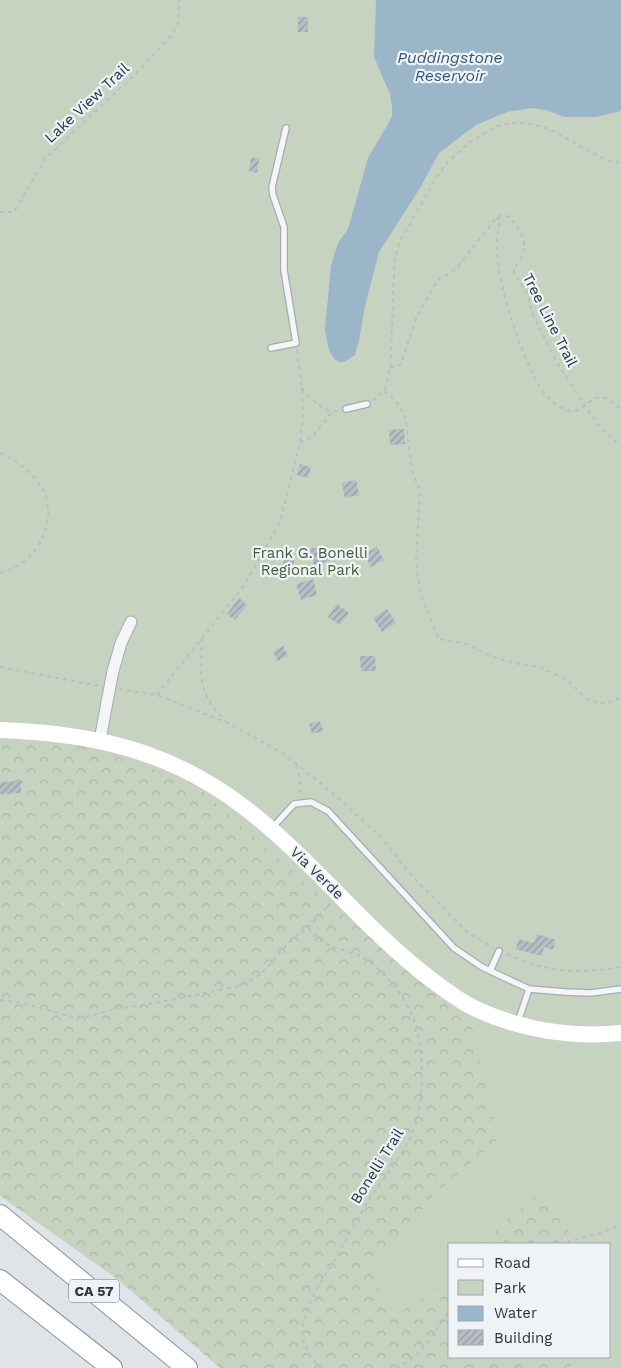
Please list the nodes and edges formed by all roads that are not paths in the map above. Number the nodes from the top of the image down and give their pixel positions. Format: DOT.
graph roads {
  1 [pos="286,128"];
  2 [pos="271,348"];
  3 [pos="367,404"];
  4 [pos="346,409"];
  5 [pos="131,622"];
  6 [pos="0,730"];
  7 [pos="100,740"];
  8 [pos="271,829"];
  9 [pos="499,950"];
  10 [pos="490,971"];
  11 [pos="529,989"];
  12 [pos="621,989"];
  13 [pos="517,1025"];
  14 [pos="621,1033"];
  15 [pos="0,1215"];
  16 [pos="0,1280"];
  17 [pos="112,1368"];
  18 [pos="187,1368"];
  1 -- 2 [label="lane"];
  3 -- 4 [label="lane"];
  5 -- 7 [label="street, bridge"];
  6 -- 7 [label="main road, Via Verde"];
  7 -- 8 [label="main road, Via Verde"];
  8 -- 10 [label="lane"];
  8 -- 13 [label="main road, Via Verde"];
  9 -- 10 [label="lane"];
  10 -- 11 [label="lane"];
  11 -- 12 [label="lane"];
  11 -- 13 [label="lane"];
  13 -- 14 [label="main road, Via Verde"];
  15 -- 18 [label="highway, CA 57"];
  16 -- 17 [label="highway"];
}
